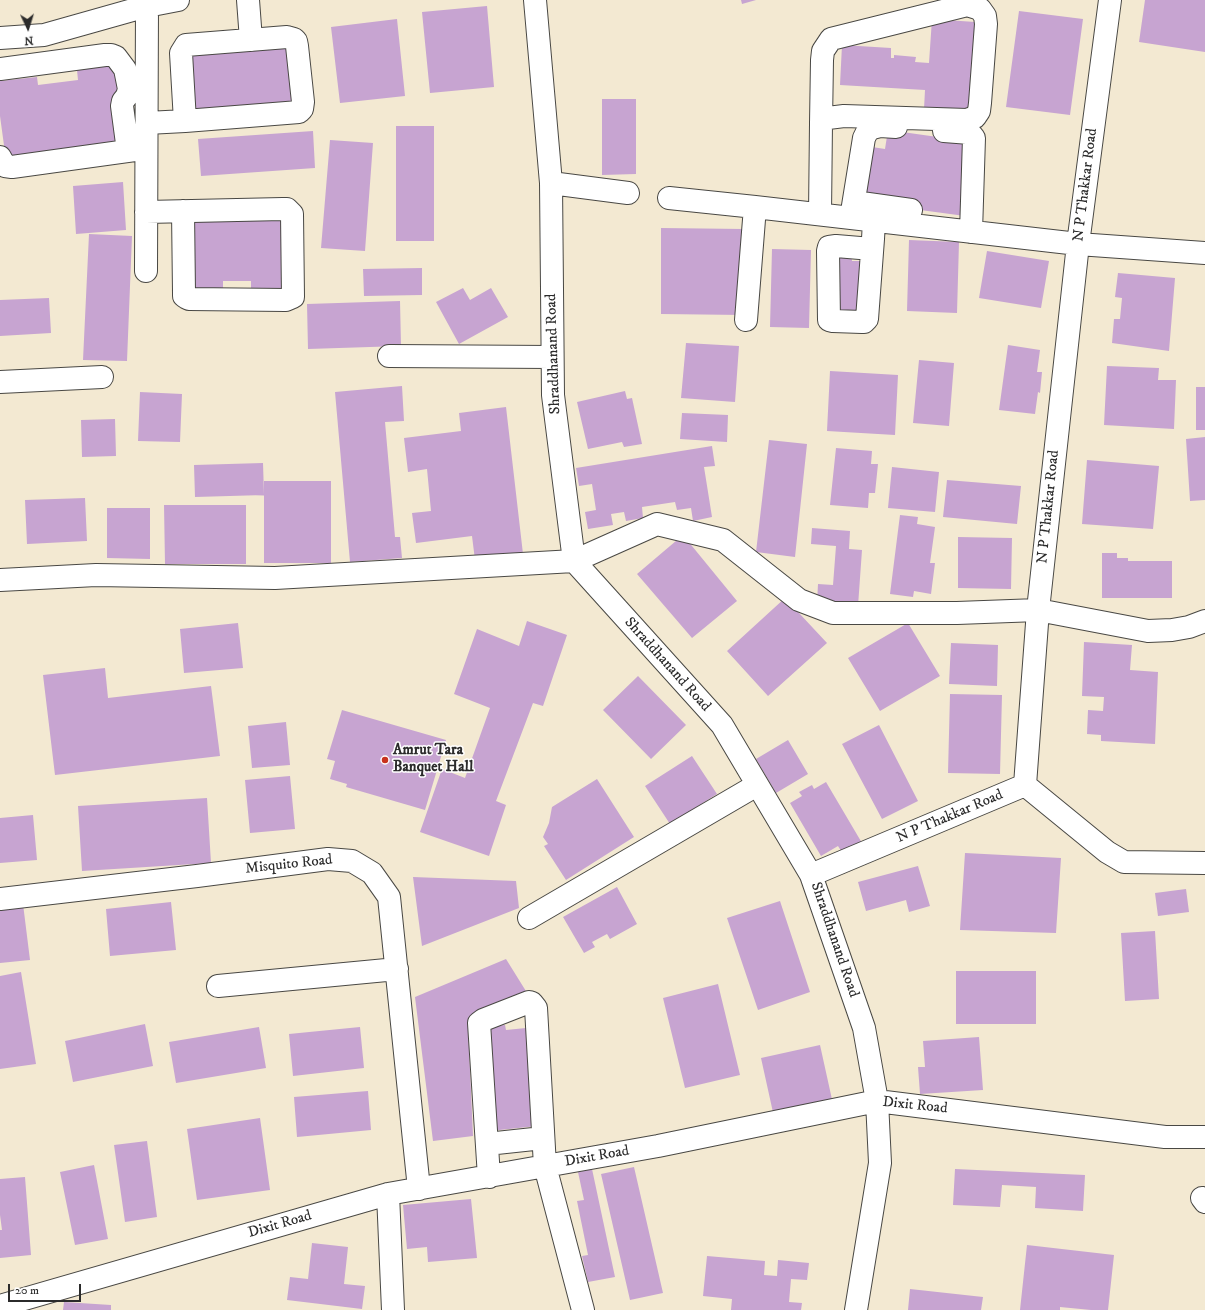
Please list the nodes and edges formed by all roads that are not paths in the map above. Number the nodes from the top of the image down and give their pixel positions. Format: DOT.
graph roads {
  1 [pos="178,0"];
  2 [pos="248,0"];
  3 [pos="535,0"];
  4 [pos="1110,0"];
  5 [pos="147,6"];
  6 [pos="44,35"];
  7 [pos="0,38"];
  8 [pos="251,40"];
  9 [pos="49,62"];
  10 [pos="0,69"];
  11 [pos="185,121"];
  12 [pos="147,123"];
  13 [pos="821,124"];
  14 [pos="138,149"];
  15 [pos="0,158"];
  16 [pos="551,184"];
  17 [pos="628,193"];
  18 [pos="669,198"];
  19 [pos="755,207"];
  20 [pos="852,210"];
  21 [pos="183,211"];
  22 [pos="146,212"];
  23 [pos="820,214"];
  24 [pos="911,217"];
  25 [pos="874,220"];
  26 [pos="972,225"];
  27 [pos="1078,244"];
  28 [pos="872,249"];
  29 [pos="1205,253"];
  30 [pos="146,271"];
  31 [pos="746,320"];
  32 [pos="389,356"];
  33 [pos="552,357"];
  34 [pos="102,377"];
  35 [pos="0,382"];
  36 [pos="574,561"];
  37 [pos="0,580"];
  38 [pos="1038,610"];
  39 [pos="1205,621"];
  40 [pos="758,785"];
  41 [pos="1025,785"];
  42 [pos="1205,863"];
  43 [pos="811,876"];
  44 [pos="0,899"];
  45 [pos="529,918"];
  46 [pos="397,968"];
  47 [pos="218,986"];
  48 [pos="877,1101"];
  49 [pos="1205,1137"];
  50 [pos="544,1138"];
  51 [pos="487,1144"];
  52 [pos="545,1166"];
  53 [pos="489,1177"];
  54 [pos="419,1189"];
  55 [pos="388,1194"];
  56 [pos="0,1306"];
  57 [pos="393,1310"];
  58 [pos="583,1310"];
  59 [pos="856,1310"];
  1 -- 5 [label="street"];
  2 -- 8 [label="street"];
  3 -- 16 [label="street, Shraddhanand Road"];
  4 -- 27 [label="street, N P Thakkar Road"];
  5 -- 6 [label="street"];
  5 -- 12 [label="street"];
  6 -- 7 [label="street"];
  6 -- 9 [label="street"];
  8 -- 11 [label="street"];
  8 -- 11 [label="street"];
  9 -- 10 [label="street"];
  9 -- 14 [label="street"];
  11 -- 12 [label="street"];
  12 -- 14 [label="street"];
  13 -- 13 [label="street"];
  13 -- 23 [label="street"];
  14 -- 15 [label="street"];
  14 -- 22 [label="street"];
  16 -- 17 [label="street"];
  16 -- 33 [label="street, Shraddhanand Road"];
  18 -- 19 [label="street"];
  19 -- 23 [label="street"];
  19 -- 31 [label="street"];
  20 -- 23 [label="street"];
  20 -- 24 [label="street"];
  20 -- 25 [label="street"];
  20 -- 26 [label="street"];
  21 -- 21 [label="street"];
  21 -- 22 [label="street"];
  22 -- 30 [label="street"];
  24 -- 25 [label="street"];
  24 -- 26 [label="street"];
  25 -- 28 [label="street"];
  26 -- 27 [label="street"];
  27 -- 29 [label="street"];
  27 -- 38 [label="street, N P Thakkar Road"];
  32 -- 33 [label="street"];
  33 -- 36 [label="street, Shraddhanand Road"];
  34 -- 35 [label="street"];
  36 -- 37 [label="street"];
  36 -- 38 [label="street"];
  36 -- 40 [label="street, Shraddhanand Road"];
  38 -- 39 [label="street"];
  38 -- 41 [label="street, N P Thakkar Road"];
  40 -- 43 [label="street, Shraddhanand Road"];
  40 -- 45 [label="street"];
  41 -- 42 [label="street"];
  41 -- 43 [label="street, N P Thakkar Road"];
  43 -- 48 [label="street, Shraddhanand Road"];
  44 -- 46 [label="street, Misquito Road"];
  46 -- 47 [label="street"];
  46 -- 54 [label="street, Misquito Road"];
  48 -- 49 [label="street, Dixit Road"];
  48 -- 52 [label="street, Dixit Road"];
  48 -- 59 [label="street, Shraddhanand Road"];
  50 -- 51 [label="street"];
  50 -- 51 [label="street"];
  50 -- 52 [label="street"];
  51 -- 53 [label="street"];
  52 -- 53 [label="street, Dixit Road"];
  52 -- 58 [label="street"];
  53 -- 54 [label="street, Dixit Road"];
  54 -- 55 [label="street, Dixit Road"];
  55 -- 56 [label="street, Dixit Road"];
  55 -- 57 [label="street"];
}
